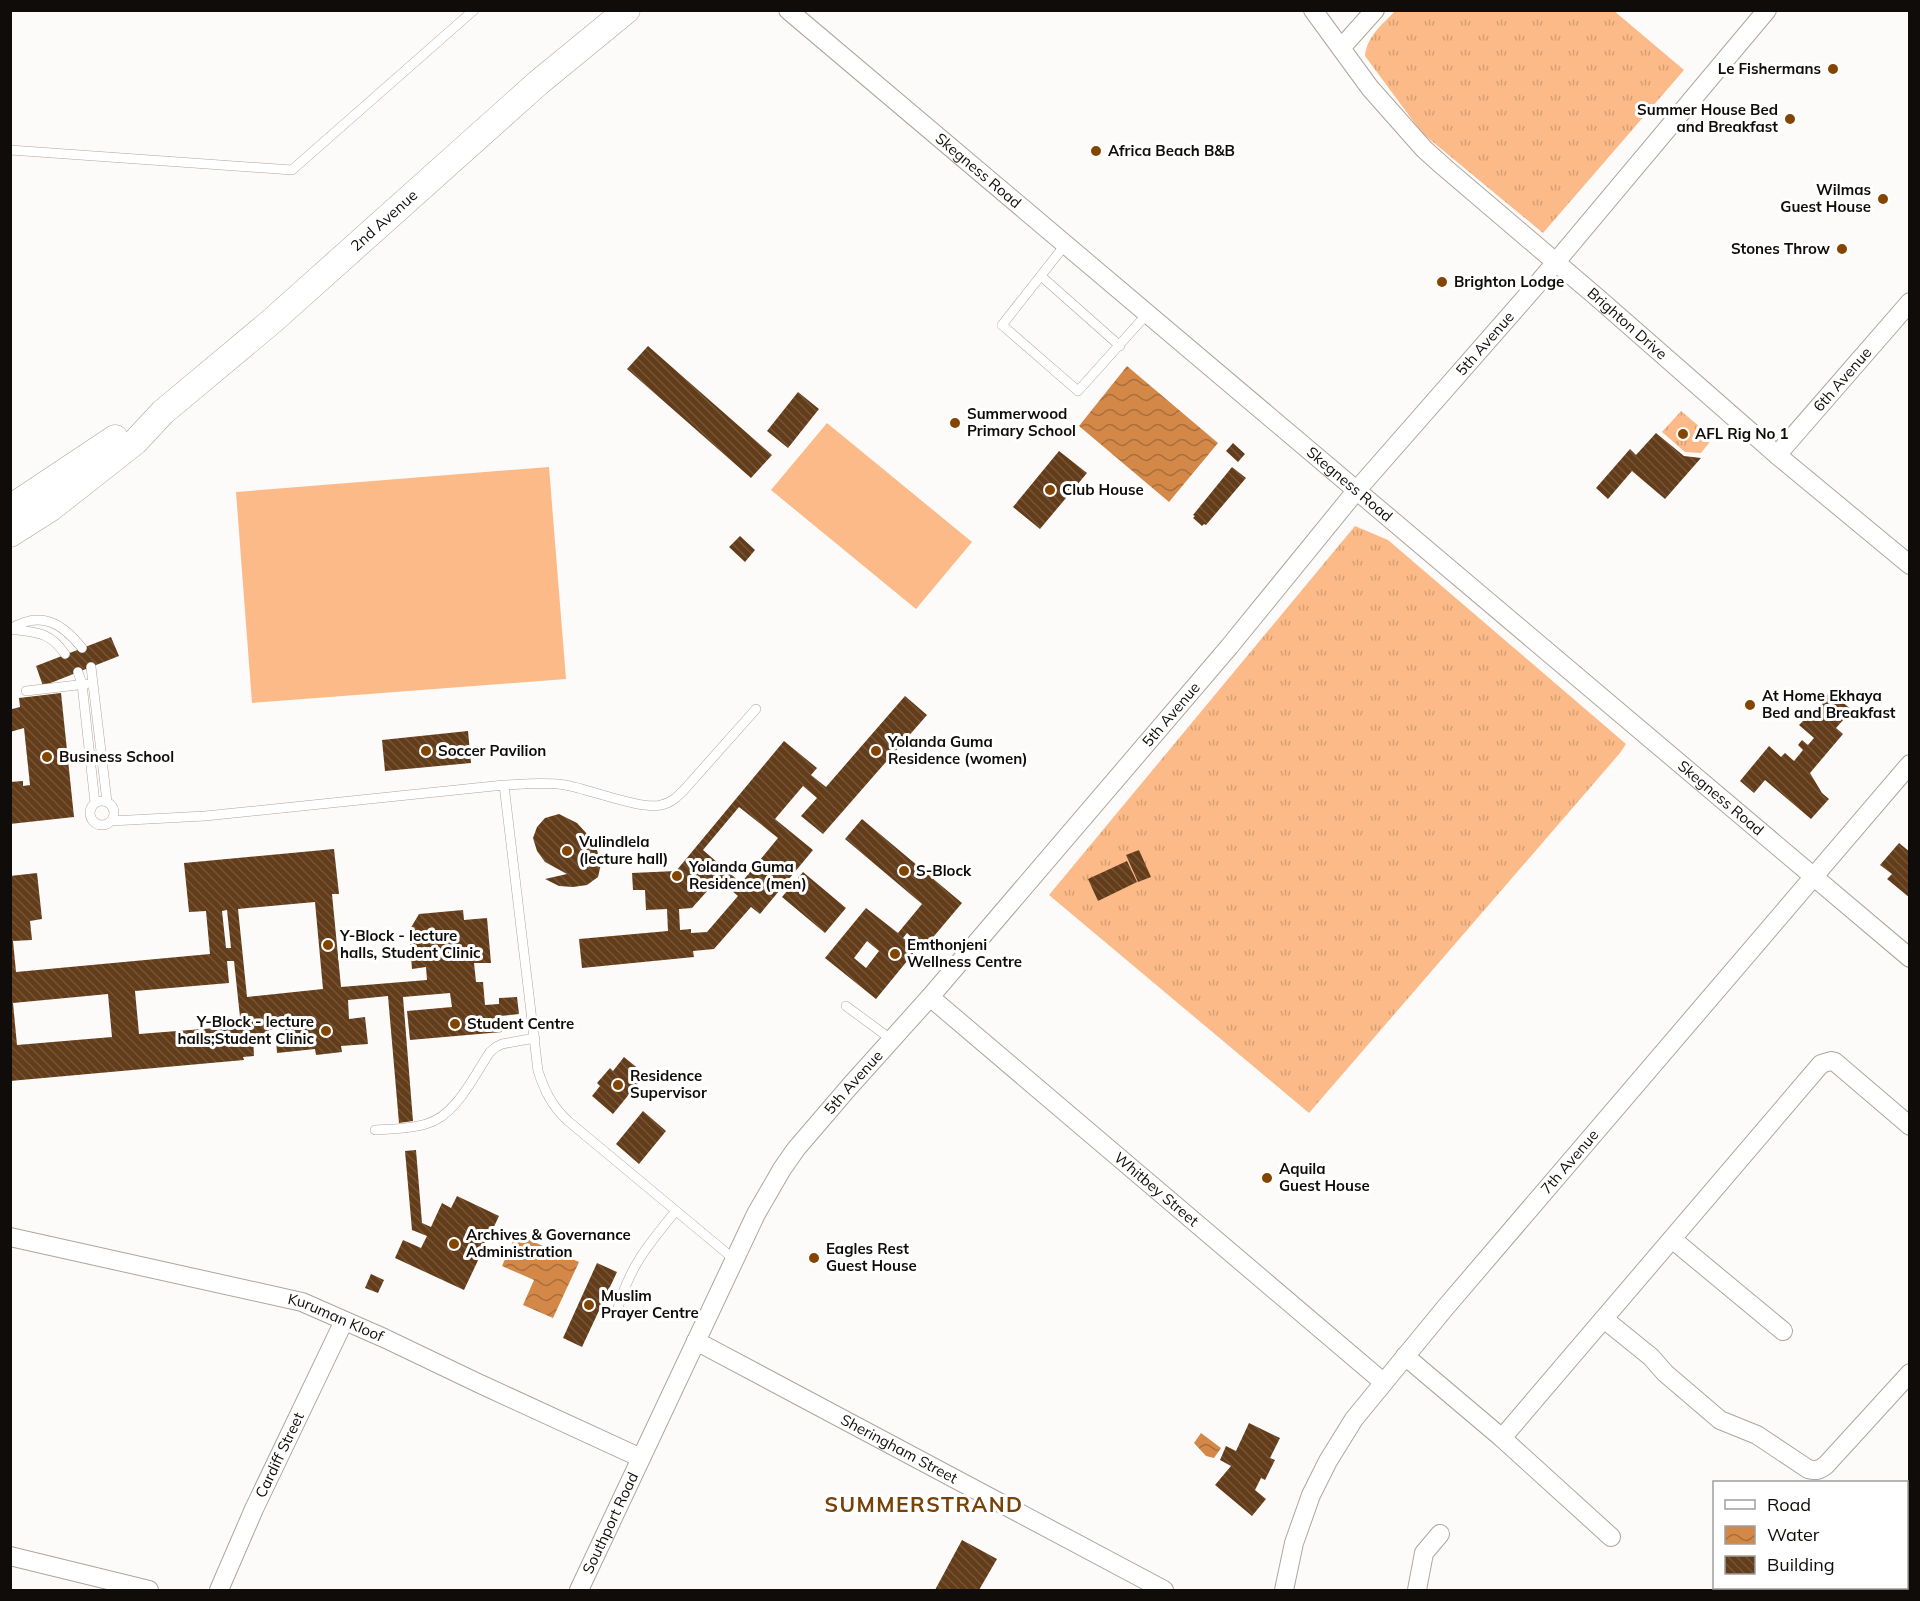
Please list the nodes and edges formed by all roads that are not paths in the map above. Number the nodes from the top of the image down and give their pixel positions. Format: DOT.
graph roads {
  1 [pos="474,10"];
  2 [pos="627,10"];
  3 [pos="788,10"];
  4 [pos="1313,10"];
  5 [pos="1376,10"];
  6 [pos="1767,10"];
  7 [pos="603,23"];
  8 [pos="1341,48"];
  9 [pos="10,150"];
  10 [pos="1065,245"];
  11 [pos="1555,262"];
  12 [pos="1041,276"];
  13 [pos="1910,302"];
  14 [pos="1147,314"];
  15 [pos="1120,346"];
  16 [pos="1777,455"];
  17 [pos="1356,491"];
  18 [pos="13,521"];
  19 [pos="1910,565"];
  20 [pos="11,629"];
  21 [pos="82,648"];
  22 [pos="65,654"];
  23 [pos="91,667"];
  24 [pos="78,672"];
  25 [pos="93,683"];
  26 [pos="82,684"];
  27 [pos="26,691"];
  28 [pos="756,709"];
  29 [pos="1910,765"];
  30 [pos="504,785"];
  31 [pos="106,802"];
  32 [pos="95,803"];
  33 [pos="111,821"];
  34 [pos="1814,877"];
  35 [pos="1910,958"];
  36 [pos="930,997"];
  37 [pos="846,1006"];
  38 [pos="534,1038"];
  39 [pos="892,1040"];
  40 [pos="1910,1126"];
  41 [pos="375,1130"];
  42 [pos="675,1212"];
  43 [pos="10,1237"];
  44 [pos="1672,1239"];
  45 [pos="735,1260"];
  46 [pos="618,1308"];
  47 [pos="1604,1319"];
  48 [pos="344,1321"];
  49 [pos="1783,1331"];
  50 [pos="696,1341"];
  51 [pos="1405,1356"];
  52 [pos="1910,1373"];
  53 [pos="1383,1382"];
  54 [pos="1502,1438"];
  55 [pos="641,1458"];
  56 [pos="1440,1534"];
  57 [pos="1611,1537"];
  58 [pos="10,1556"];
  59 [pos="149,1590"];
  60 [pos="219,1590"];
  61 [pos="579,1590"];
  62 [pos="1164,1590"];
  63 [pos="1284,1590"];
  64 [pos="1417,1590"];
  1 -- 9 [label="lane"];
  2 -- 7 [label="street, 2nd Avenue"];
  3 -- 10 [label="street, Skegness Road"];
  4 -- 8 [label="street, Brighton Drive"];
  5 -- 8 [label="street"];
  6 -- 11 [label="street, 5th Avenue"];
  7 -- 18 [label="street, 2nd Avenue"];
  8 -- 11 [label="street, Brighton Drive"];
  10 -- 12 [label="lane"];
  10 -- 14 [label="street, Skegness Road"];
  11 -- 16 [label="street, Brighton Drive"];
  11 -- 17 [label="street, 5th Avenue"];
  12 -- 15 [label="lane"];
  12 -- 15 [label="lane"];
  13 -- 16 [label="street, 6th Avenue"];
  14 -- 15 [label="lane"];
  14 -- 17 [label="street, Skegness Road"];
  16 -- 19 [label="street, Brighton Drive"];
  17 -- 34 [label="street, Skegness Road"];
  17 -- 36 [label="street, 5th Avenue"];
  20 -- 21 [label="lane"];
  20 -- 22 [label="lane"];
  23 -- 25 [label="lane"];
  24 -- 26 [label="lane"];
  25 -- 26 [label="lane"];
  25 -- 31 [label="lane"];
  26 -- 27 [label="lane"];
  26 -- 32 [label="lane"];
  28 -- 30 [label="lane"];
  29 -- 34 [label="street, 7th Avenue"];
  30 -- 33 [label="lane"];
  30 -- 38 [label="lane"];
  31 -- 32 [label="lane"];
  31 -- 33 [label="lane"];
  32 -- 33 [label="lane"];
  34 -- 35 [label="street, Skegness Road"];
  34 -- 51 [label="street, 7th Avenue"];
  36 -- 39 [label="street, 5th Avenue"];
  36 -- 53 [label="street, Whitbey Street"];
  37 -- 39 [label="lane"];
  38 -- 41 [label="lane"];
  38 -- 42 [label="lane"];
  39 -- 45 [label="street, 5th Avenue"];
  40 -- 44 [label="street"];
  42 -- 45 [label="lane"];
  42 -- 46 [label="lane"];
  43 -- 48 [label="street, Kuruman Kloof"];
  44 -- 47 [label="street"];
  44 -- 49 [label="street"];
  45 -- 50 [label="street, 5th Avenue"];
  47 -- 52 [label="street"];
  47 -- 54 [label="street"];
  48 -- 55 [label="street, Kuruman Kloof"];
  48 -- 60 [label="street, Cardiff Street"];
  50 -- 55 [label="street, 5th Avenue"];
  50 -- 62 [label="street, Sheringham Street"];
  51 -- 53 [label="street, 7th Avenue"];
  51 -- 54 [label="street"];
  53 -- 63 [label="street, 7th Avenue"];
  54 -- 57 [label="street"];
  55 -- 61 [label="street, Southport Road"];
  56 -- 64 [label="street"];
  58 -- 59 [label="street"];
}
